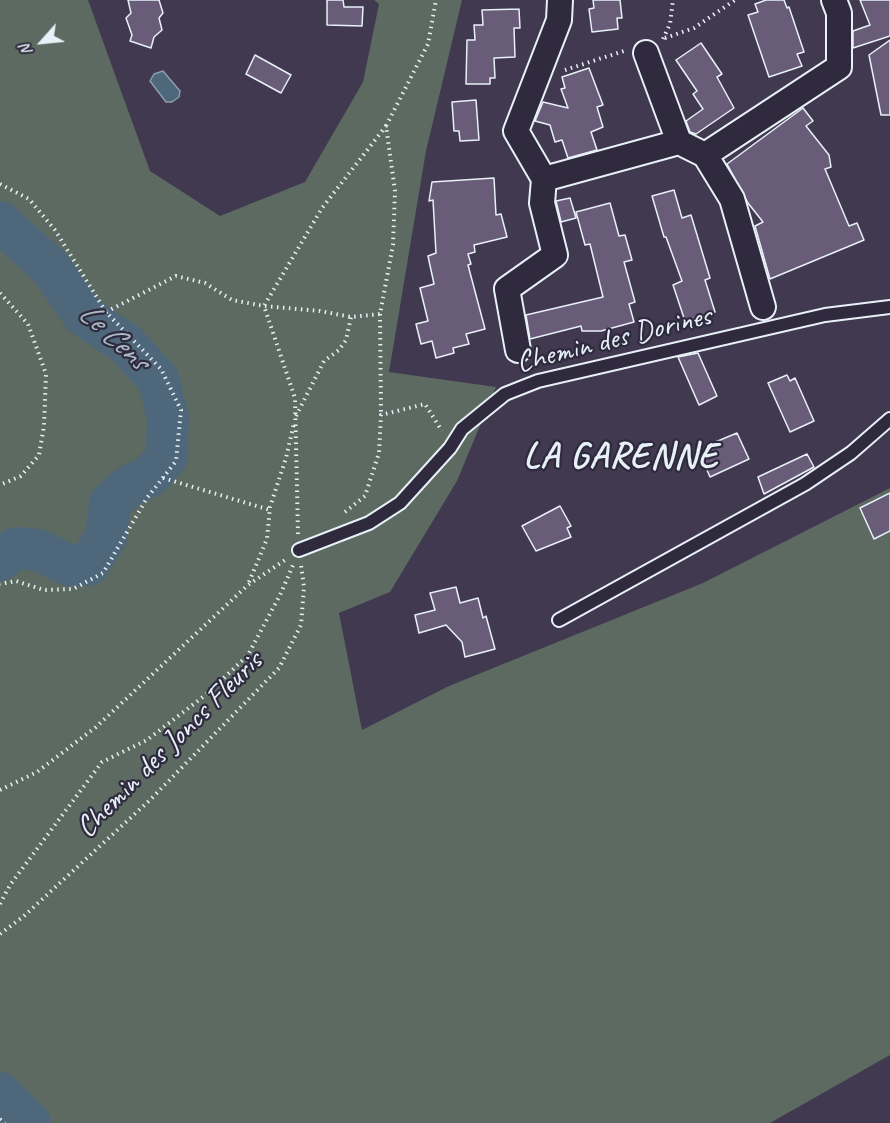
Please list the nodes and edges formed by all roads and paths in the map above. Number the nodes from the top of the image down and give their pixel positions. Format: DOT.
graph roads {
  1 [pos="436,0"];
  2 [pos="560,0"];
  3 [pos="673,0"];
  4 [pos="735,0"];
  5 [pos="834,0"];
  6 [pos="664,38"];
  7 [pos="644,48"];
  8 [pos="536,79"];
  9 [pos="386,126"];
  10 [pos="679,142"];
  11 [pos="705,155"];
  12 [pos="544,179"];
  13 [pos="0,184"];
  14 [pos="0,293"];
  15 [pos="264,306"];
  16 [pos="763,307"];
  17 [pos="890,308"];
  18 [pos="106,312"];
  19 [pos="380,314"];
  20 [pos="351,317"];
  21 [pos="518,350"];
  22 [pos="381,415"];
  23 [pos="295,417"];
  24 [pos="890,419"];
  25 [pos="450,448"];
  26 [pos="163,478"];
  27 [pos="0,485"];
  28 [pos="270,510"];
  29 [pos="338,518"];
  30 [pos="299,550"];
  31 [pos="0,584"];
  32 [pos="248,585"];
  33 [pos="559,620"];
  34 [pos="0,790"];
  35 [pos="0,904"];
  36 [pos="0,934"];
  37 [pos="0,1119"];
  38 [pos="5,1123"];
  1 -- 9 [label="path"];
  2 -- 8 [label="street"];
  3 -- 6 [label="path"];
  4 -- 6 [label="path"];
  5 -- 11 [label="street"];
  6 -- 7 [label="path"];
  7 -- 8 [label="path"];
  7 -- 10 [label="street"];
  8 -- 12 [label="street"];
  9 -- 15 [label="path"];
  9 -- 19 [label="path"];
  10 -- 11 [label="street"];
  10 -- 12 [label="street"];
  11 -- 16 [label="street"];
  12 -- 21 [label="street"];
  13 -- 18 [label="path"];
  14 -- 27 [label="path"];
  15 -- 18 [label="path"];
  15 -- 20 [label="path"];
  15 -- 23 [label="path, Chemin des Joncs Fleuris"];
  17 -- 25 [label="lane, Chemin des Dorines"];
  18 -- 26 [label="path"];
  19 -- 20 [label="path"];
  19 -- 22 [label="path"];
  20 -- 23 [label="path"];
  22 -- 25 [label="path"];
  22 -- 29 [label="path"];
  23 -- 28 [label="path"];
  23 -- 30 [label="path, Chemin des Joncs Fleuris"];
  24 -- 33 [label="lane"];
  25 -- 30 [label="lane, Chemin des Dorines"];
  26 -- 28 [label="path"];
  26 -- 31 [label="path"];
  28 -- 32 [label="path"];
  30 -- 32 [label="path"];
  30 -- 35 [label="path, Chemin des Joncs Fleuris"];
  30 -- 36 [label="path, Chemin des Joncs Fleuris"];
  32 -- 34 [label="path"];
  37 -- 38 [label="path"];
}
